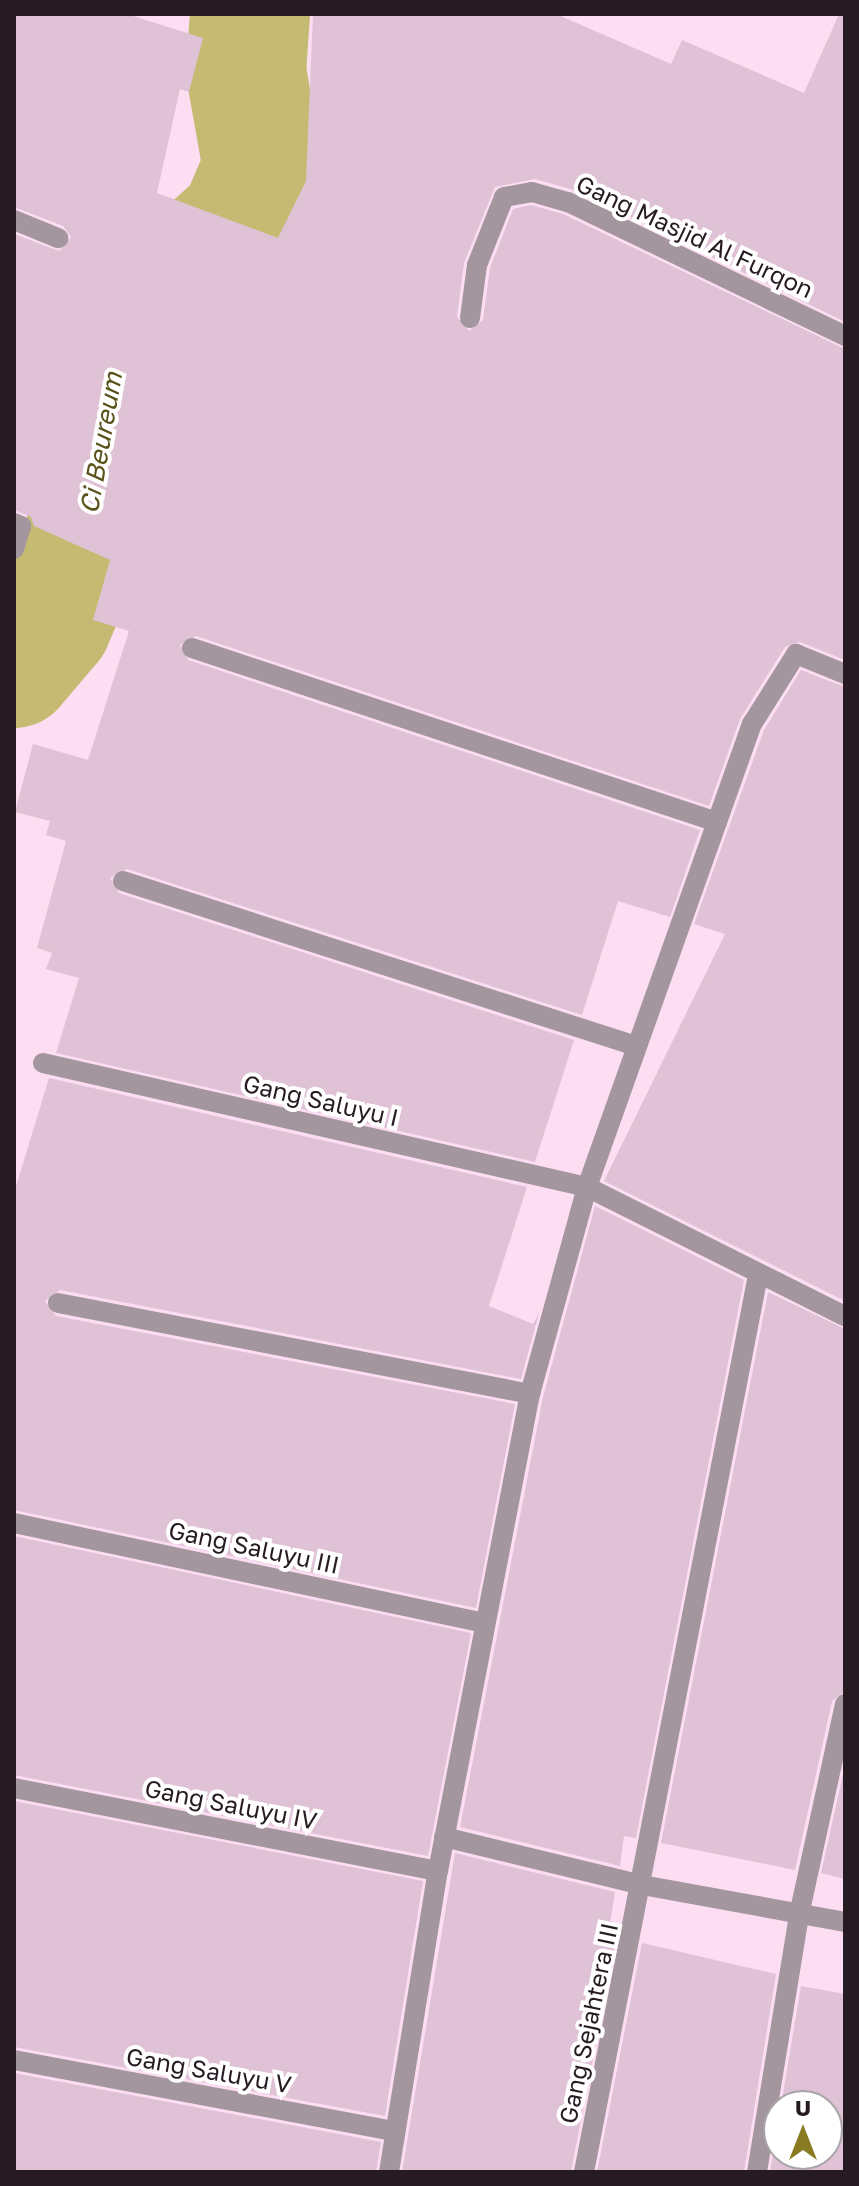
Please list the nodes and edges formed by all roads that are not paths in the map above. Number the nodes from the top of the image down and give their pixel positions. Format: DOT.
graph roads {
  1 [pos="14,220"];
  2 [pos="58,238"];
  3 [pos="470,318"];
  4 [pos="845,336"];
  5 [pos="14,523"];
  6 [pos="14,549"];
  7 [pos="192,648"];
  8 [pos="845,674"];
  9 [pos="717,822"];
  10 [pos="123,881"];
  11 [pos="636,1046"];
  12 [pos="43,1063"];
  13 [pos="587,1187"];
  14 [pos="758,1275"];
  15 [pos="58,1303"];
  16 [pos="845,1316"];
  17 [pos="530,1394"];
  18 [pos="14,1523"];
  19 [pos="484,1623"];
  20 [pos="845,1704"];
  21 [pos="14,1788"];
  22 [pos="444,1837"];
  23 [pos="438,1871"];
  24 [pos="642,1885"];
  25 [pos="799,1915"];
  26 [pos="845,1922"];
  27 [pos="14,2060"];
  28 [pos="395,2131"];
  29 [pos="389,2172"];
  30 [pos="584,2172"];
  31 [pos="757,2172"];
  1 -- 2 [label="street"];
  3 -- 4 [label="street, Gang Masjid Al Furqon"];
  5 -- 6 [label="street"];
  7 -- 9 [label="street"];
  8 -- 9 [label="street"];
  9 -- 11 [label="street"];
  10 -- 11 [label="street"];
  11 -- 13 [label="street"];
  12 -- 13 [label="street, Gang Saluyu I"];
  13 -- 14 [label="street, Gang Saluyu I"];
  13 -- 17 [label="street"];
  14 -- 16 [label="street, Gang Saluyu I"];
  14 -- 24 [label="street, Gang Sejahtera III"];
  15 -- 17 [label="street"];
  17 -- 19 [label="street"];
  18 -- 19 [label="street, Gang Saluyu III"];
  19 -- 22 [label="street"];
  20 -- 25 [label="street"];
  21 -- 23 [label="street, Gang Saluyu IV"];
  22 -- 23 [label="street"];
  22 -- 24 [label="street"];
  23 -- 28 [label="street"];
  24 -- 25 [label="street"];
  24 -- 30 [label="street, Gang Sejahtera III"];
  25 -- 26 [label="street"];
  25 -- 31 [label="street"];
  27 -- 28 [label="street, Gang Saluyu V"];
  28 -- 29 [label="street"];
}
